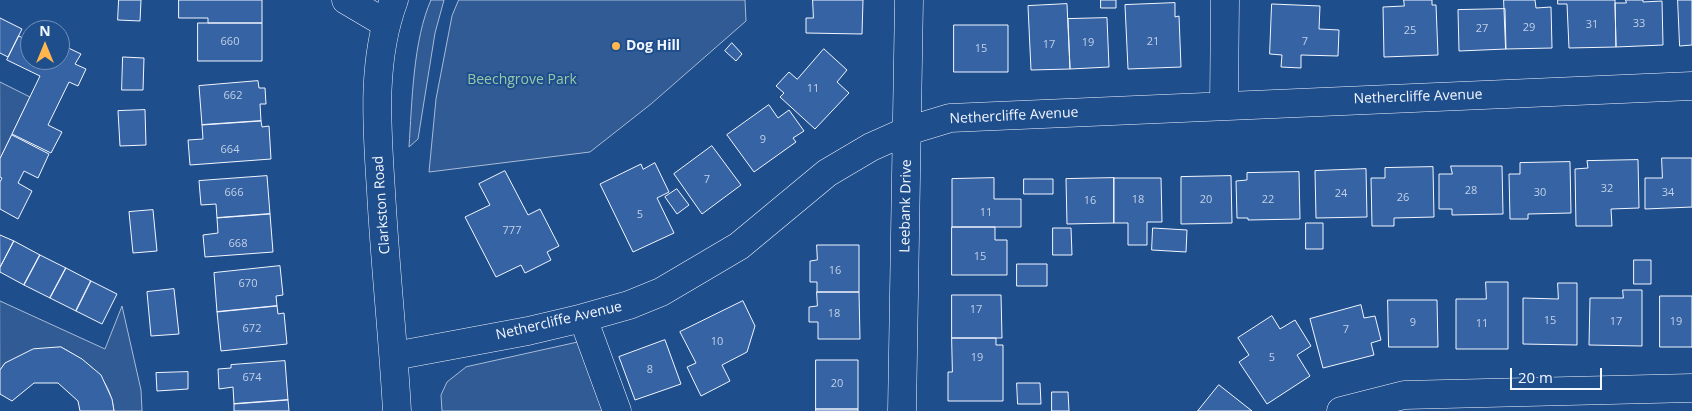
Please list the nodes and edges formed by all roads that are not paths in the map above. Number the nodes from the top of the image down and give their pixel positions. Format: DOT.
graph roads {
  1 [pos="346,0"];
  2 [pos="909,0"];
  3 [pos="1225,0"];
  4 [pos="389,11"];
  5 [pos="1692,86"];
  6 [pos="1224,105"];
  7 [pos="907,131"];
  8 [pos="583,318"];
  9 [pos="394,356"];
  10 [pos="1692,388"];
  11 [pos="396,411"];
  12 [pos="617,411"];
  13 [pos="902,411"];
  14 [pos="1341,411"];
  1 -- 4 [label="street"];
  2 -- 7 [label="street, Leebank Drive"];
  3 -- 6 [label="street"];
  4 -- 9 [label="street, Clarkston Road"];
  5 -- 6 [label="street, Nethercliffe Avenue"];
  6 -- 7 [label="street, Nethercliffe Avenue"];
  7 -- 8 [label="street, Nethercliffe Avenue"];
  7 -- 13 [label="street, Leebank Drive"];
  8 -- 9 [label="street, Nethercliffe Avenue"];
  8 -- 12 [label="street"];
  9 -- 11 [label="street, Clarkston Road"];
  10 -- 14 [label="street"];
}
